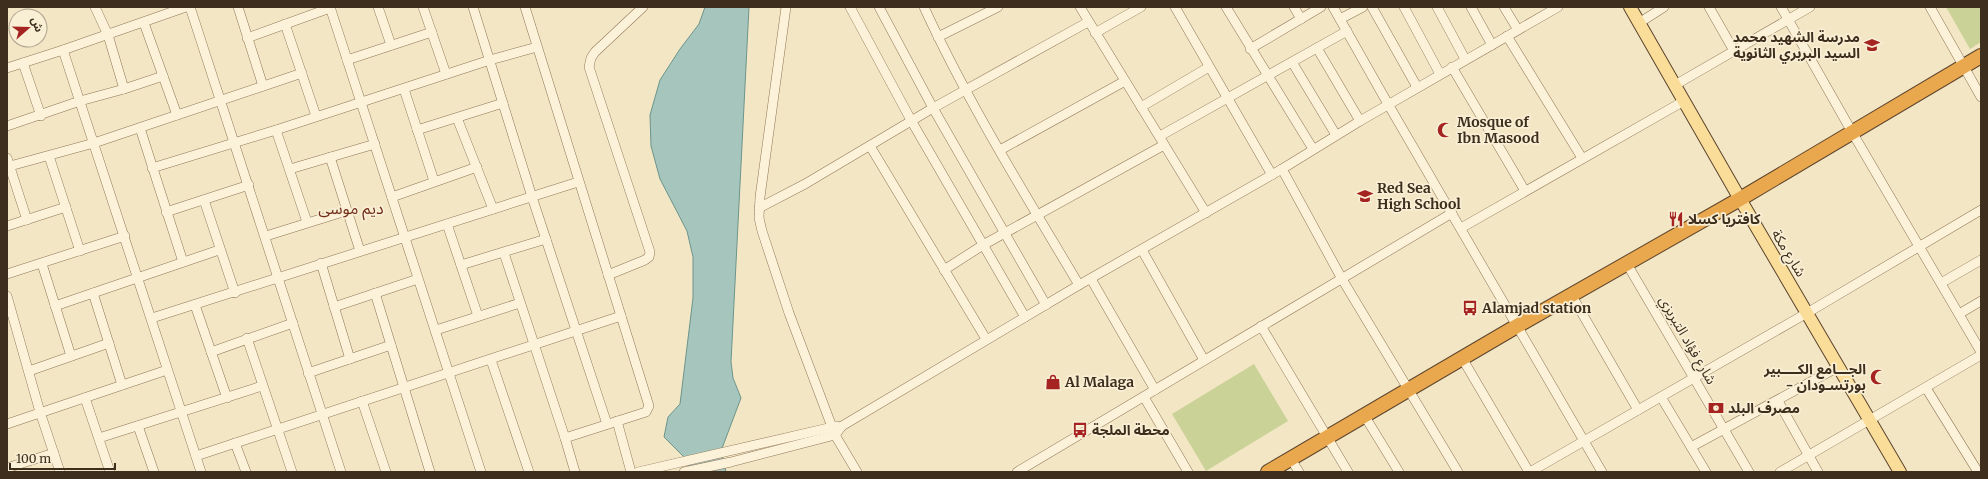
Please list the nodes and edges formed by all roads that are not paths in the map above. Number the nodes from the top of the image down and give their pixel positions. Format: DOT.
graph roads {
  1 [pos="95,7"];
  2 [pos="186,7"];
  3 [pos="190,7"];
  4 [pos="238,7"];
  5 [pos="330,7"];
  6 [pos="378,7"];
  7 [pos="423,7"];
  8 [pos="473,7"];
  9 [pos="525,7"];
  10 [pos="643,7"];
  11 [pos="786,7"];
  12 [pos="850,7"];
  13 [pos="879,7"];
  14 [pos="924,7"];
  15 [pos="998,7"];
  16 [pos="1080,7"];
  17 [pos="1141,7"];
  18 [pos="1175,7"];
  19 [pos="1226,7"];
  20 [pos="1294,7"];
  21 [pos="1321,7"];
  22 [pos="1334,7"];
  23 [pos="1363,7"];
  24 [pos="1372,7"];
  25 [pos="1404,7"];
  26 [pos="1437,7"];
  27 [pos="1471,7"];
  28 [pos="1504,7"];
  29 [pos="1558,7"];
  30 [pos="1630,7"];
  31 [pos="1664,7"];
  32 [pos="1708,7"];
  33 [pos="1782,7"];
  34 [pos="1810,7"];
  35 [pos="1930,7"];
  36 [pos="1542,11"];
  37 [pos="1301,18"];
  38 [pos="1340,19"];
  39 [pos="1788,19"];
  40 [pos="1088,22"];
  41 [pos="144,23"];
  42 [pos="1639,23"];
  43 [pos="285,24"];
  44 [pos="1518,30"];
  45 [pos="1348,31"];
  46 [pos="432,32"];
  47 [pos="1095,33"];
  48 [pos="108,35"];
  49 [pos="1507,36"];
  50 [pos="938,37"];
  51 [pos="247,38"];
  52 [pos="391,45"];
  53 [pos="1492,45"];
  54 [pos="537,47"];
  55 [pos="1317,48"];
  56 [pos="1250,49"];
  57 [pos="63,50"];
  58 [pos="1734,51"];
  59 [pos="1981,56"];
  60 [pos="1465,59"];
  61 [pos="348,60"];
  62 [pos="490,60"];
  63 [pos="1292,62"];
  64 [pos="23,63"];
  65 [pos="1209,67"];
  66 [pos="1452,67"];
  67 [pos="1963,67"];
  68 [pos="7,68"];
  69 [pos="302,73"];
  70 [pos="446,74"];
  71 [pos="1440,74"];
  72 [pos="1267,75"];
  73 [pos="163,76"];
  74 [pos="1125,81"];
  75 [pos="1675,85"];
  76 [pos="263,86"];
  77 [pos="1417,87"];
  78 [pos="124,89"];
  79 [pos="404,89"];
  80 [pos="967,90"];
  81 [pos="1981,97"];
  82 [pos="1227,98"];
  83 [pos="221,100"];
  84 [pos="80,101"];
  85 [pos="1684,101"];
  86 [pos="361,103"];
  87 [pos="503,103"];
  88 [pos="1388,104"];
  89 [pos="1141,107"];
  90 [pos="933,108"];
  91 [pos="177,115"];
  92 [pos="41,116"];
  93 [pos="316,116"];
  94 [pos="457,118"];
  95 [pos="1360,121"];
  96 [pos="912,122"];
  97 [pos="7,126"];
  98 [pos="140,128"];
  99 [pos="276,130"];
  100 [pos="417,130"];
  101 [pos="1852,132"];
  102 [pos="1336,135"];
  103 [pos="1160,136"];
  104 [pos="94,143"];
  105 [pos="235,143"];
  106 [pos="374,144"];
  107 [pos="1164,145"];
  108 [pos="870,146"];
  109 [pos="1313,149"];
  110 [pos="1000,150"];
  111 [pos="49,156"];
  112 [pos="330,157"];
  113 [pos="1582,158"];
  114 [pos="8,162"];
  115 [pos="477,167"];
  116 [pos="152,168"];
  117 [pos="1282,169"];
  118 [pos="290,170"];
  119 [pos="1272,175"];
  120 [pos="434,181"];
  121 [pos="578,182"];
  122 [pos="248,185"];
  123 [pos="1525,192"];
  124 [pos="392,197"];
  125 [pos="532,197"];
  126 [pos="1740,199"];
  127 [pos="204,200"];
  128 [pos="66,207"];
  129 [pos="759,208"];
  130 [pos="492,209"];
  131 [pos="1981,210"];
  132 [pos="346,211"];
  133 [pos="166,212"];
  134 [pos="1206,213"];
  135 [pos="1452,213"];
  136 [pos="1037,214"];
  137 [pos="27,220"];
  138 [pos="307,222"];
  139 [pos="447,224"];
  140 [pos="7,226"];
  141 [pos="1461,228"];
  142 [pos="1004,233"];
  143 [pos="125,236"];
  144 [pos="266,236"];
  145 [pos="404,239"];
  146 [pos="546,239"];
  147 [pos="983,245"];
  148 [pos="1919,246"];
  149 [pos="219,250"];
  150 [pos="1142,250"];
  151 [pos="80,251"];
  152 [pos="360,251"];
  153 [pos="504,253"];
  154 [pos="1981,260"];
  155 [pos="183,262"];
  156 [pos="321,263"];
  157 [pos="42,264"];
  158 [pos="1627,264"];
  159 [pos="461,265"];
  160 [pos="944,270"];
  161 [pos="7,274"];
  162 [pos="608,275"];
  163 [pos="139,278"];
  164 [pos="279,278"];
  165 [pos="418,279"];
  166 [pos="1091,279"];
  167 [pos="1342,279"];
  168 [pos="1941,283"];
  169 [pos="1079,285"];
  170 [pos="93,293"];
  171 [pos="235,293"];
  172 [pos="375,293"];
  173 [pos="7,296"];
  174 [pos="1572,296"];
  175 [pos="1981,301"];
  176 [pos="520,303"];
  177 [pos="195,305"];
  178 [pos="1046,305"];
  179 [pos="55,306"];
  180 [pos="334,307"];
  181 [pos="1807,313"];
  182 [pos="1959,314"];
  183 [pos="478,316"];
  184 [pos="621,316"];
  185 [pos="10,317"];
  186 [pos="1025,317"];
  187 [pos="152,318"];
  188 [pos="293,323"];
  189 [pos="1261,326"];
  190 [pos="1517,326"];
  191 [pos="436,330"];
  192 [pos="576,331"];
  193 [pos="247,338"];
  194 [pos="986,339"];
  195 [pos="109,343"];
  196 [pos="391,345"];
  197 [pos="534,345"];
  198 [pos="211,352"];
  199 [pos="1981,354"];
  200 [pos="71,356"];
  201 [pos="1462,358"];
  202 [pos="350,359"];
  203 [pos="491,360"];
  204 [pos="1204,360"];
  205 [pos="1838,366"];
  206 [pos="167,370"];
  207 [pos="28,371"];
  208 [pos="450,373"];
  209 [pos="308,374"];
  210 [pos="1694,378"];
  211 [pos="122,385"];
  212 [pos="262,386"];
  213 [pos="405,388"];
  214 [pos="1926,388"];
  215 [pos="1155,390"];
  216 [pos="1407,390"];
  217 [pos="1144,397"];
  218 [pos="1661,397"];
  219 [pos="85,398"];
  220 [pos="227,398"];
  221 [pos="362,401"];
  222 [pos="1778,401"];
  223 [pos="1638,410"];
  224 [pos="40,412"];
  225 [pos="181,412"];
  226 [pos="322,414"];
  227 [pos="1364,415"];
  228 [pos="616,421"];
  229 [pos="1869,421"];
  230 [pos="7,424"];
  231 [pos="607,424"];
  232 [pos="138,426"];
  233 [pos="277,428"];
  234 [pos="1723,430"];
  235 [pos="834,431"];
  236 [pos="1328,437"];
  237 [pos="99,438"];
  238 [pos="565,438"];
  239 [pos="1584,441"];
  240 [pos="235,443"];
  241 [pos="1691,447"];
  242 [pos="54,453"];
  243 [pos="196,456"];
  244 [pos="1809,456"];
  245 [pos="1292,459"];
  246 [pos="11,469"];
  247 [pos="60,472"];
  248 [pos="110,472"];
  249 [pos="154,472"];
  250 [pos="201,472"];
  251 [pos="246,472"];
  252 [pos="292,472"];
  253 [pos="341,472"];
  254 [pos="386,472"];
  255 [pos="430,472"];
  256 [pos="481,472"];
  257 [pos="530,472"];
  258 [pos="575,472"];
  259 [pos="632,472"];
  260 [pos="638,472"];
  261 [pos="684,472"];
  262 [pos="857,472"];
  263 [pos="1017,472"];
  264 [pos="1188,472"];
  265 [pos="1268,472"];
  266 [pos="1299,472"];
  267 [pos="1348,472"];
  268 [pos="1399,472"];
  269 [pos="1458,472"];
  270 [pos="1530,472"];
  271 [pos="1602,472"];
  272 [pos="1706,472"];
  273 [pos="1749,472"];
  274 [pos="1780,472"];
  275 [pos="1818,472"];
  276 [pos="1900,472"];
  277 [pos="1978,472"];
  1 -- 48 [label="street"];
  2 -- 41 [label="street"];
  3 -- 83 [label="street"];
  4 -- 51 [label="street"];
  5 -- 43 [label="street"];
  5 -- 61 [label="street"];
  6 -- 52 [label="street"];
  7 -- 46 [label="street"];
  8 -- 62 [label="street"];
  9 -- 54 [label="street"];
  10 -- 162 [label="street"];
  11 -- 129 [label="street"];
  12 -- 96 [label="street"];
  13 -- 90 [label="street"];
  14 -- 50 [label="street"];
  15 -- 50 [label="street"];
  16 -- 40 [label="street"];
  17 -- 47 [label="street"];
  18 -- 65 [label="street"];
  19 -- 56 [label="street"];
  20 -- 37 [label="street"];
  21 -- 37 [label="street"];
  22 -- 38 [label="street"];
  23 -- 38 [label="street"];
  24 -- 77 [label="street"];
  25 -- 71 [label="street"];
  26 -- 60 [label="street"];
  27 -- 53 [label="street"];
  28 -- 44 [label="street"];
  29 -- 36 [label="street"];
  30 -- 42 [label="main road, شارع مكة"];
  31 -- 42 [label="street"];
  32 -- 58 [label="street"];
  33 -- 39 [label="street"];
  34 -- 39 [label="street"];
  35 -- 67 [label="street"];
  36 -- 44 [label="street"];
  37 -- 56 [label="street"];
  38 -- 45 [label="street"];
  39 -- 58 [label="street"];
  39 -- 101 [label="street"];
  40 -- 47 [label="street"];
  40 -- 80 [label="street"];
  41 -- 48 [label="street"];
  41 -- 73 [label="street"];
  42 -- 75 [label="main road, شارع مكة"];
  43 -- 51 [label="street"];
  43 -- 69 [label="street"];
  44 -- 49 [label="street"];
  45 -- 55 [label="street"];
  45 -- 88 [label="street"];
  46 -- 52 [label="street"];
  46 -- 70 [label="street"];
  47 -- 74 [label="street"];
  48 -- 57 [label="street"];
  48 -- 78 [label="street"];
  49 -- 53 [label="street"];
  49 -- 113 [label="street"];
  50 -- 80 [label="street"];
  51 -- 76 [label="street"];
  52 -- 61 [label="street"];
  53 -- 60 [label="street"];
  54 -- 62 [label="street"];
  54 -- 121 [label="street"];
  55 -- 63 [label="street"];
  55 -- 95 [label="street"];
  56 -- 72 [label="street"];
  57 -- 64 [label="street"];
  57 -- 84 [label="street"];
  58 -- 75 [label="street"];
  59 -- 67 [label="highway"];
  60 -- 66 [label="street"];
  61 -- 86 [label="street"];
  62 -- 70 [label="street"];
  62 -- 87 [label="street"];
  63 -- 72 [label="street"];
  63 -- 102 [label="street"];
  64 -- 68 [label="street"];
  64 -- 92 [label="street"];
  65 -- 82 [label="street"];
  65 -- 89 [label="street"];
  66 -- 71 [label="street"];
  66 -- 123 [label="street"];
  67 -- 81 [label="street"];
  67 -- 101 [label="highway"];
  69 -- 76 [label="street"];
  69 -- 93 [label="street"];
  70 -- 79 [label="street"];
  71 -- 77 [label="street"];
  72 -- 82 [label="street"];
  72 -- 109 [label="street"];
  73 -- 78 [label="street"];
  73 -- 91 [label="street"];
  74 -- 89 [label="street"];
  74 -- 110 [label="street"];
  75 -- 85 [label="main road, شارع مكة"];
  76 -- 83 [label="street"];
  77 -- 88 [label="street"];
  78 -- 84 [label="street"];
  79 -- 86 [label="street"];
  79 -- 100 [label="street"];
  80 -- 90 [label="street"];
  80 -- 110 [label="street"];
  82 -- 103 [label="street"];
  82 -- 119 [label="street"];
  83 -- 91 [label="street"];
  83 -- 105 [label="street"];
  84 -- 92 [label="street"];
  84 -- 104 [label="street"];
  85 -- 113 [label="street"];
  85 -- 126 [label="main road, شارع مكة"];
  86 -- 93 [label="street"];
  86 -- 106 [label="street"];
  87 -- 94 [label="street"];
  87 -- 125 [label="street"];
  88 -- 95 [label="street"];
  88 -- 135 [label="street"];
  89 -- 103 [label="street"];
  90 -- 96 [label="street"];
  90 -- 142 [label="street"];
  91 -- 98 [label="street"];
  92 -- 97 [label="street"];
  93 -- 99 [label="street"];
  94 -- 100 [label="street"];
  94 -- 115 [label="street"];
  95 -- 102 [label="street"];
  96 -- 108 [label="street"];
  96 -- 147 [label="street"];
  98 -- 104 [label="street"];
  98 -- 116 [label="street"];
  99 -- 105 [label="street"];
  99 -- 118 [label="street"];
  100 -- 120 [label="street"];
  101 -- 126 [label="highway"];
  101 -- 148 [label="street"];
  102 -- 109 [label="street"];
  103 -- 107 [label="street"];
  104 -- 111 [label="street"];
  104 -- 143 [label="street"];
  105 -- 116 [label="street"];
  105 -- 122 [label="street"];
  106 -- 112 [label="street"];
  106 -- 124 [label="street"];
  107 -- 134 [label="street"];
  107 -- 136 [label="street"];
  108 -- 129 [label="street"];
  108 -- 160 [label="street"];
  109 -- 117 [label="street"];
  110 -- 136 [label="street"];
  111 -- 114 [label="street"];
  111 -- 128 [label="street"];
  112 -- 118 [label="street"];
  112 -- 132 [label="street"];
  113 -- 123 [label="street"];
  114 -- 137 [label="street"];
  115 -- 120 [label="street"];
  115 -- 130 [label="street"];
  116 -- 133 [label="street"];
  117 -- 119 [label="street"];
  117 -- 167 [label="street"];
  118 -- 138 [label="street"];
  119 -- 134 [label="street"];
  120 -- 124 [label="street"];
  121 -- 125 [label="street"];
  121 -- 162 [label="street"];
  122 -- 127 [label="street"];
  122 -- 144 [label="street"];
  123 -- 141 [label="street"];
  124 -- 145 [label="street"];
  125 -- 130 [label="street"];
  125 -- 146 [label="street"];
  126 -- 158 [label="highway"];
  126 -- 181 [label="main road, شارع مكة"];
  127 -- 133 [label="street"];
  127 -- 149 [label="street"];
  128 -- 137 [label="street"];
  128 -- 151 [label="street"];
  129 -- 235 [label="street"];
  130 -- 139 [label="street"];
  131 -- 148 [label="street"];
  132 -- 138 [label="street"];
  132 -- 152 [label="street"];
  133 -- 155 [label="street"];
  134 -- 150 [label="street"];
  135 -- 141 [label="street"];
  135 -- 167 [label="street"];
  136 -- 142 [label="street"];
  136 -- 169 [label="street"];
  137 -- 140 [label="street"];
  138 -- 144 [label="street"];
  139 -- 145 [label="street"];
  139 -- 159 [label="street"];
  141 -- 190 [label="street"];
  142 -- 147 [label="street"];
  142 -- 178 [label="street"];
  143 -- 151 [label="street"];
  143 -- 163 [label="street"];
  144 -- 164 [label="street"];
  145 -- 152 [label="street"];
  145 -- 165 [label="street"];
  146 -- 153 [label="street"];
  146 -- 192 [label="street"];
  147 -- 160 [label="street"];
  147 -- 186 [label="street"];
  148 -- 168 [label="street"];
  148 -- 181 [label="street"];
  149 -- 155 [label="street"];
  149 -- 171 [label="street"];
  150 -- 166 [label="street"];
  150 -- 204 [label="street"];
  151 -- 157 [label="street"];
  152 -- 156 [label="street"];
  153 -- 159 [label="street"];
  153 -- 176 [label="street"];
  154 -- 168 [label="street"];
  155 -- 163 [label="street"];
  156 -- 164 [label="street"];
  156 -- 180 [label="street"];
  157 -- 161 [label="street"];
  157 -- 179 [label="street"];
  158 -- 174 [label="highway"];
  158 -- 210 [label="street, شارع فؤاد التبريزي"];
  159 -- 183 [label="street"];
  160 -- 194 [label="street"];
  162 -- 184 [label="street"];
  163 -- 170 [label="street"];
  163 -- 187 [label="street"];
  164 -- 171 [label="street"];
  164 -- 188 [label="street"];
  165 -- 172 [label="street"];
  165 -- 191 [label="street"];
  166 -- 169 [label="street"];
  166 -- 215 [label="street"];
  167 -- 189 [label="street"];
  167 -- 216 [label="street"];
  168 -- 182 [label="street"];
  169 -- 178 [label="street"];
  170 -- 179 [label="street"];
  170 -- 195 [label="street"];
  171 -- 177 [label="street"];
  172 -- 180 [label="street"];
  172 -- 196 [label="street"];
  173 -- 185 [label="street"];
  174 -- 190 [label="highway"];
  174 -- 223 [label="street"];
  175 -- 182 [label="street"];
  176 -- 183 [label="street"];
  176 -- 197 [label="street"];
  177 -- 187 [label="street"];
  177 -- 198 [label="street"];
  178 -- 186 [label="street"];
  179 -- 200 [label="street"];
  180 -- 202 [label="street"];
  181 -- 205 [label="main road, شارع مكة"];
  181 -- 210 [label="street"];
  182 -- 199 [label="street"];
  183 -- 191 [label="street"];
  184 -- 192 [label="street"];
  184 -- 228 [label="street"];
  185 -- 207 [label="street"];
  186 -- 194 [label="street"];
  187 -- 206 [label="street"];
  188 -- 193 [label="street"];
  188 -- 209 [label="street"];
  189 -- 204 [label="street"];
  189 -- 236 [label="street"];
  190 -- 201 [label="highway"];
  190 -- 239 [label="street"];
  191 -- 208 [label="street"];
  192 -- 197 [label="street"];
  192 -- 231 [label="street"];
  193 -- 198 [label="street"];
  193 -- 212 [label="street"];
  194 -- 235 [label="street"];
  195 -- 200 [label="street"];
  195 -- 211 [label="street"];
  196 -- 202 [label="street"];
  196 -- 213 [label="street"];
  197 -- 203 [label="street"];
  197 -- 238 [label="street"];
  198 -- 220 [label="street"];
  199 -- 214 [label="street"];
  200 -- 207 [label="street"];
  201 -- 216 [label="highway"];
  201 -- 270 [label="street"];
  202 -- 209 [label="street"];
  203 -- 208 [label="street"];
  203 -- 257 [label="street"];
  204 -- 215 [label="street"];
  205 -- 222 [label="street"];
  205 -- 229 [label="main road, شارع مكة"];
  206 -- 211 [label="street"];
  206 -- 225 [label="street"];
  207 -- 224 [label="street"];
  208 -- 213 [label="street"];
  208 -- 256 [label="street"];
  209 -- 226 [label="street"];
  210 -- 218 [label="street"];
  210 -- 234 [label="street, شارع فؤاد التبريزي"];
  211 -- 219 [label="street"];
  212 -- 220 [label="street"];
  212 -- 233 [label="street"];
  213 -- 221 [label="street"];
  213 -- 255 [label="street"];
  214 -- 229 [label="street"];
  214 -- 277 [label="street"];
  215 -- 217 [label="street"];
  216 -- 227 [label="highway"];
  216 -- 269 [label="street"];
  217 -- 263 [label="street"];
  217 -- 264 [label="street"];
  218 -- 223 [label="street"];
  218 -- 241 [label="street"];
  219 -- 224 [label="street"];
  219 -- 237 [label="street"];
  220 -- 225 [label="street"];
  221 -- 226 [label="street"];
  221 -- 254 [label="street"];
  222 -- 234 [label="street"];
  222 -- 244 [label="street"];
  223 -- 239 [label="street"];
  224 -- 230 [label="street"];
  224 -- 242 [label="street"];
  225 -- 232 [label="street"];
  225 -- 243 [label="street"];
  226 -- 233 [label="street"];
  226 -- 253 [label="street"];
  227 -- 236 [label="highway"];
  227 -- 268 [label="street"];
  228 -- 231 [label="street"];
  228 -- 259 [label="street"];
  229 -- 244 [label="street"];
  229 -- 276 [label="main road, شارع مكة"];
  231 -- 238 [label="street"];
  232 -- 237 [label="street"];
  232 -- 249 [label="street"];
  233 -- 240 [label="street"];
  233 -- 252 [label="street"];
  234 -- 241 [label="street"];
  234 -- 273 [label="street, شارع فؤاد التبريزي"];
  235 -- 260 [label="street"];
  235 -- 261 [label="street"];
  235 -- 262 [label="street"];
  236 -- 245 [label="highway"];
  236 -- 267 [label="street"];
  237 -- 248 [label="street"];
  238 -- 258 [label="street"];
  239 -- 270 [label="street"];
  239 -- 271 [label="street"];
  240 -- 243 [label="street"];
  240 -- 251 [label="street"];
  241 -- 272 [label="street"];
  242 -- 246 [label="street"];
  242 -- 247 [label="street"];
  243 -- 250 [label="street"];
  244 -- 274 [label="street"];
  244 -- 275 [label="street"];
  245 -- 265 [label="highway"];
  245 -- 266 [label="street"];
}
